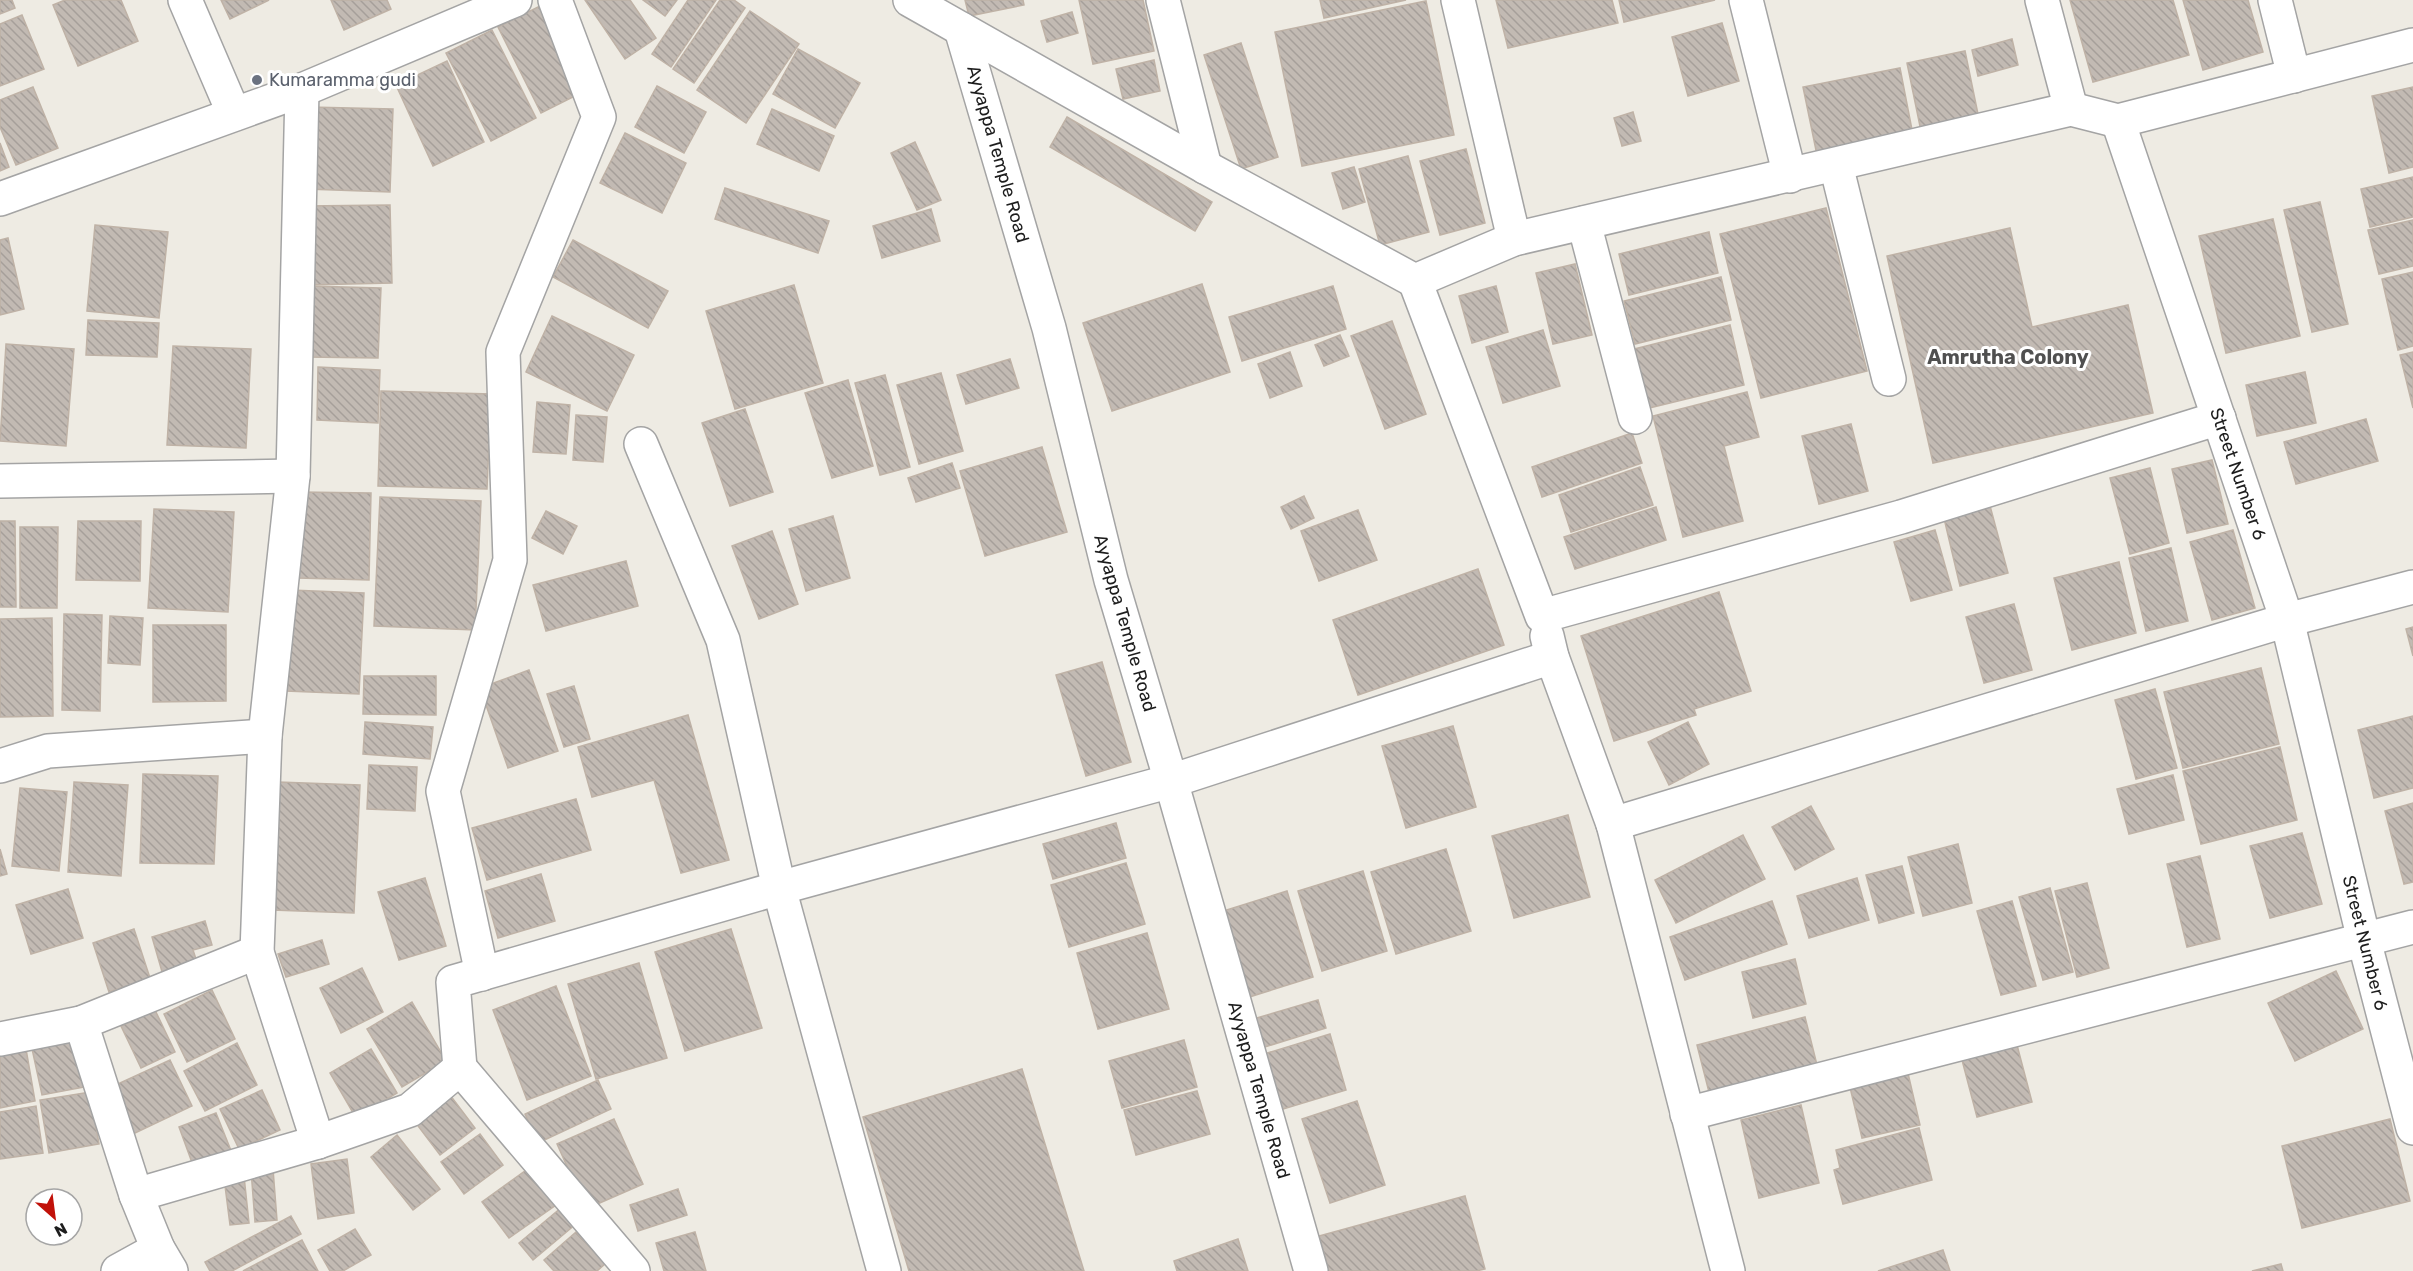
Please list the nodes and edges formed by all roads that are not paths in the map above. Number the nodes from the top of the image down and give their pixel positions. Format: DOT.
graph roads {
  1 [pos="184,0"];
  2 [pos="515,0"];
  3 [pos="555,0"];
  4 [pos="910,0"];
  5 [pos="1163,0"];
  6 [pos="1458,0"];
  7 [pos="1746,0"];
  8 [pos="2042,0"];
  9 [pos="2275,0"];
  10 [pos="961,29"];
  11 [pos="2413,45"];
  12 [pos="2294,76"];
  13 [pos="302,90"];
  14 [pos="2072,109"];
  15 [pos="234,114"];
  16 [pos="2118,121"];
  17 [pos="1836,165"];
  18 [pos="1205,167"];
  19 [pos="1790,176"];
  20 [pos="0,199"];
  21 [pos="1584,223"];
  22 [pos="1514,239"];
  23 [pos="1415,280"];
  24 [pos="1889,379"];
  25 [pos="1635,417"];
  26 [pos="2219,418"];
  27 [pos="641,444"];
  28 [pos="293,476"];
  29 [pos="0,481"];
  30 [pos="2413,587"];
  31 [pos="1542,616"];
  32 [pos="2287,620"];
  33 [pos="1552,657"];
  34 [pos="265,736"];
  35 [pos="0,766"];
  36 [pos="1171,780"];
  37 [pos="1613,824"];
  38 [pos="779,888"];
  39 [pos="2413,927"];
  40 [pos="2364,940"];
  41 [pos="257,952"];
  42 [pos="482,974"];
  43 [pos="81,1023"];
  44 [pos="0,1039"];
  45 [pos="460,1068"];
  46 [pos="1687,1114"];
  47 [pos="2413,1128"];
  48 [pos="318,1142"];
  49 [pos="136,1195"];
  50 [pos="164,1260"];
  51 [pos="118,1271"];
  52 [pos="633,1271"];
  53 [pos="884,1271"];
  54 [pos="1311,1271"];
  55 [pos="1728,1271"];
  1 -- 15 [label="street"];
  2 -- 13 [label="street"];
  3 -- 42 [label="street"];
  4 -- 10 [label="street"];
  5 -- 18 [label="street"];
  6 -- 22 [label="street"];
  7 -- 19 [label="street"];
  8 -- 14 [label="street"];
  9 -- 12 [label="street"];
  10 -- 18 [label="street"];
  10 -- 36 [label="street, Ayyappa Temple Road"];
  11 -- 12 [label="street"];
  12 -- 16 [label="street"];
  13 -- 15 [label="street"];
  13 -- 28 [label="street"];
  14 -- 16 [label="street"];
  14 -- 17 [label="street"];
  15 -- 20 [label="street"];
  16 -- 26 [label="street, Street Number 6"];
  17 -- 19 [label="street"];
  17 -- 24 [label="street"];
  18 -- 23 [label="street"];
  19 -- 21 [label="street"];
  21 -- 22 [label="street"];
  21 -- 25 [label="street"];
  22 -- 23 [label="street"];
  23 -- 31 [label="street"];
  26 -- 31 [label="street"];
  26 -- 32 [label="street, Street Number 6"];
  27 -- 38 [label="street"];
  28 -- 29 [label="street"];
  28 -- 34 [label="street"];
  30 -- 32 [label="street"];
  31 -- 33 [label="street"];
  32 -- 37 [label="street"];
  32 -- 40 [label="street, Street Number 6"];
  33 -- 36 [label="street"];
  33 -- 37 [label="street"];
  34 -- 35 [label="street"];
  34 -- 41 [label="street"];
  36 -- 38 [label="street"];
  36 -- 54 [label="street, Ayyappa Temple Road"];
  37 -- 46 [label="street"];
  38 -- 42 [label="street"];
  38 -- 53 [label="street"];
  39 -- 40 [label="street"];
  40 -- 46 [label="street"];
  40 -- 47 [label="street, Street Number 6"];
  41 -- 43 [label="street"];
  41 -- 48 [label="street"];
  42 -- 45 [label="street"];
  43 -- 44 [label="street"];
  43 -- 49 [label="street"];
  45 -- 48 [label="street"];
  45 -- 52 [label="street"];
  46 -- 55 [label="street"];
  48 -- 49 [label="street"];
  49 -- 50 [label="street"];
  50 -- 51 [label="street"];
}
